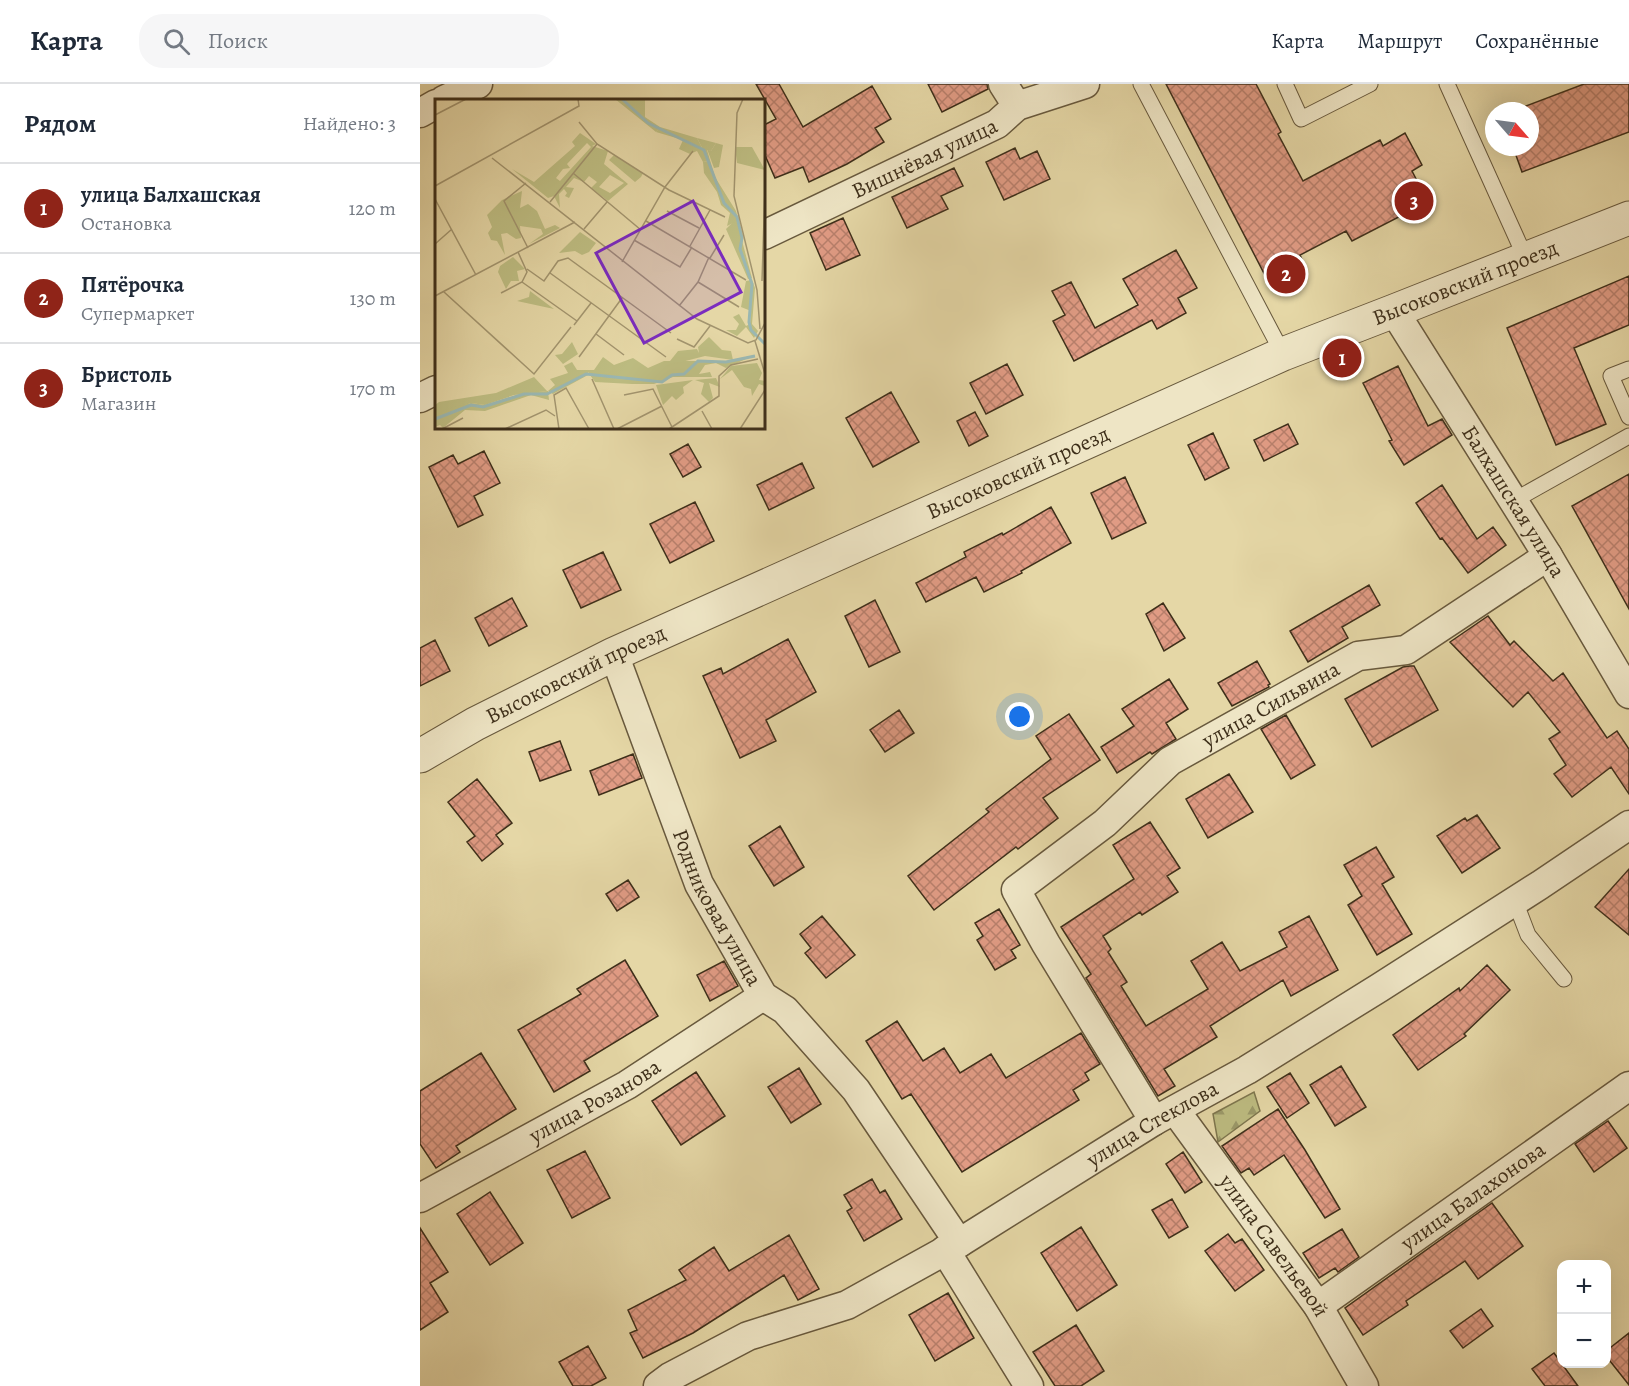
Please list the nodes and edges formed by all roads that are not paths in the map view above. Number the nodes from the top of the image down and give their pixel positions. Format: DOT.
graph roads {
  1 [pos="478,84"];
  2 [pos="1085,84"];
  3 [pos="1141,84"];
  4 [pos="1285,84"];
  5 [pos="1370,84"];
  6 [pos="1447,84"];
  7 [pos="1010,95"];
  8 [pos="446,99"];
  9 [pos="435,104"];
  10 [pos="420,112"];
  11 [pos="1629,218"];
  12 [pos="765,235"];
  13 [pos="1526,258"];
  14 [pos="1394,311"];
  15 [pos="1283,354"];
  16 [pos="1629,369"];
  17 [pos="435,390"];
  18 [pos="420,398"];
  19 [pos="1629,417"];
  20 [pos="1629,436"];
  21 [pos="1513,501"];
  22 [pos="1548,556"];
  23 [pos="614,654"];
  24 [pos="1626,684"];
  25 [pos="420,756"];
  26 [pos="1629,825"];
  27 [pos="1016,890"];
  28 [pos="1515,901"];
  29 [pos="1564,980"];
  30 [pos="762,996"];
  31 [pos="1629,1086"];
  32 [pos="1165,1116"];
  33 [pos="420,1198"];
  34 [pos="952,1247"];
  35 [pos="1318,1306"];
  36 [pos="658,1386"];
  37 [pos="1029,1386"];
  38 [pos="1364,1386"];
  1 -- 8 [label="street"];
  2 -- 7 [label="street, Вишнёвая улица"];
  3 -- 15 [label="lane"];
  4 -- 5 [label="lane"];
  6 -- 13 [label="lane"];
  7 -- 12 [label="street, Вишнёвая улица"];
  9 -- 10 [label="street"];
  11 -- 13 [label="street, Высоковский проезд"];
  13 -- 14 [label="street, Высоковский проезд"];
  14 -- 15 [label="street, Высоковский проезд"];
  14 -- 21 [label="street, Балхашская улица"];
  15 -- 23 [label="street, Высоковский проезд"];
  16 -- 19 [label="lane"];
  17 -- 18 [label="street"];
  20 -- 21 [label="lane"];
  21 -- 22 [label="street, Балхашская улица"];
  22 -- 24 [label="street, Балхашская улица"];
  22 -- 27 [label="street, улица Сильвина"];
  23 -- 25 [label="street, Высоковский проезд"];
  23 -- 30 [label="street, Родниковая улица"];
  26 -- 28 [label="street, улица Стеклова"];
  27 -- 32 [label="street, улица Савельевой"];
  28 -- 29 [label="lane"];
  28 -- 32 [label="street, улица Стеклова"];
  30 -- 33 [label="street, улица Розанова"];
  30 -- 34 [label="street, Родниковая улица"];
  31 -- 35 [label="street, улица Балахонова"];
  32 -- 34 [label="street, улица Стеклова"];
  32 -- 35 [label="street, улица Савельевой"];
  34 -- 36 [label="street, улица Стеклова"];
  34 -- 37 [label="street, Родниковая улица"];
  35 -- 38 [label="street, улица Савельевой"];
}
